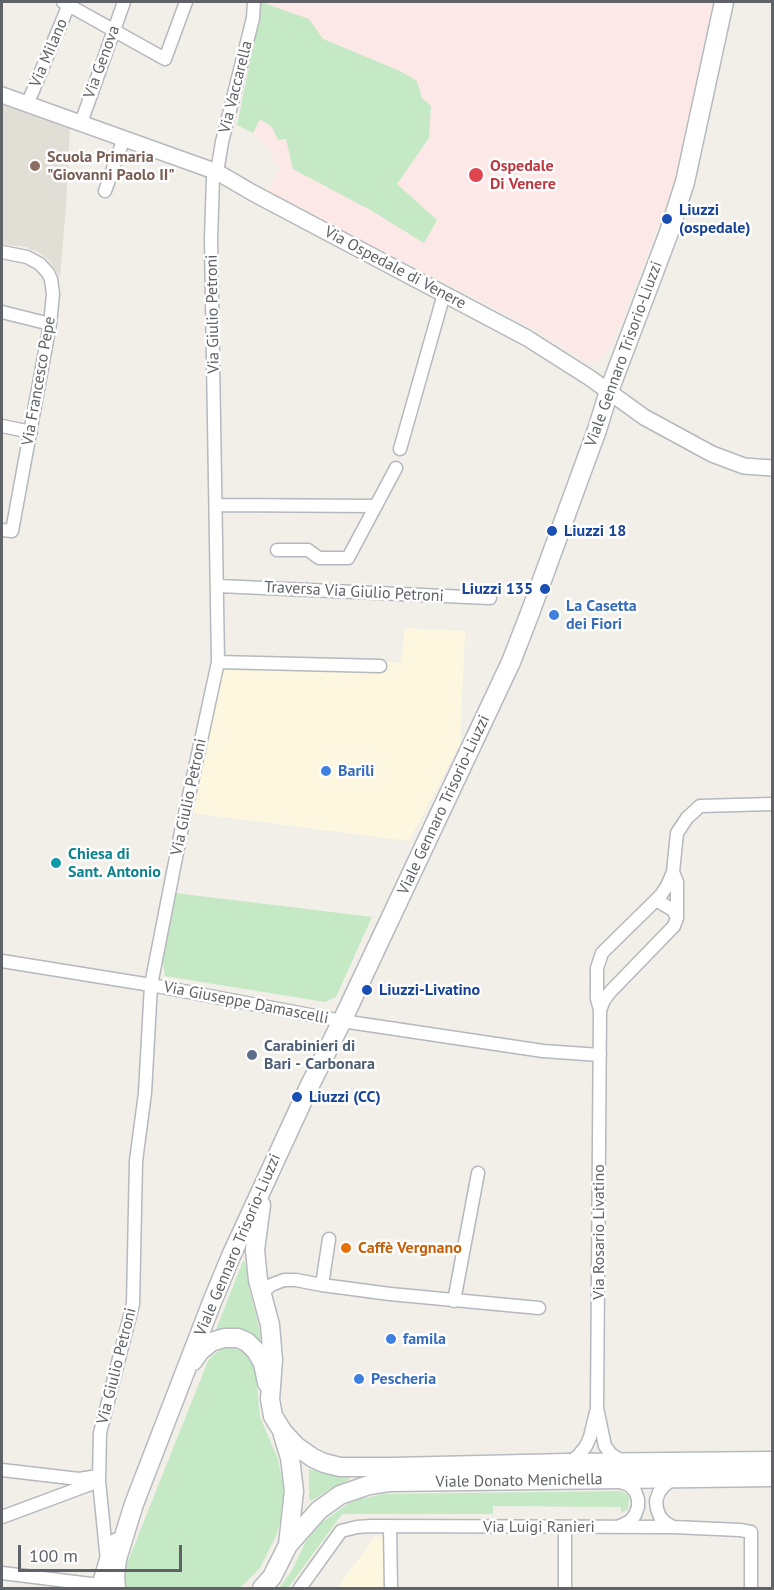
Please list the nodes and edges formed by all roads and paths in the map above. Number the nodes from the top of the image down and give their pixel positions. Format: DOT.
graph roads {
  1 [pos="124,2"];
  2 [pos="186,2"];
  3 [pos="254,2"];
  4 [pos="724,2"];
  5 [pos="68,3"];
  6 [pos="113,30"];
  7 [pos="2,95"];
  8 [pos="27,105"];
  9 [pos="81,123"];
  10 [pos="124,138"];
  11 [pos="217,172"];
  12 [pos="105,191"];
  13 [pos="2,252"];
  14 [pos="444,294"];
  15 [pos="2,312"];
  16 [pos="50,324"];
  17 [pos="609,391"];
  18 [pos="2,426"];
  19 [pos="31,432"];
  20 [pos="399,449"];
  21 [pos="396,468"];
  22 [pos="772,468"];
  23 [pos="216,505"];
  24 [pos="376,506"];
  25 [pos="2,530"];
  26 [pos="277,550"];
  27 [pos="218,586"];
  28 [pos="489,598"];
  29 [pos="218,662"];
  30 [pos="380,666"];
  31 [pos="772,804"];
  32 [pos="673,872"];
  33 [pos="656,900"];
  34 [pos="677,918"];
  35 [pos="2,960"];
  36 [pos="151,986"];
  37 [pos="600,1010"];
  38 [pos="342,1021"];
  39 [pos="600,1055"];
  40 [pos="478,1173"];
  41 [pos="263,1190"];
  42 [pos="329,1239"];
  43 [pos="256,1264"];
  44 [pos="285,1280"];
  45 [pos="322,1285"];
  46 [pos="261,1294"];
  47 [pos="454,1301"];
  48 [pos="539,1308"];
  49 [pos="183,1377"];
  50 [pos="270,1399"];
  51 [pos="597,1408"];
  52 [pos="283,1432"];
  53 [pos="772,1461"];
  54 [pos="567,1463"];
  55 [pos="626,1463"];
  56 [pos="2,1470"];
  57 [pos="99,1478"];
  58 [pos="679,1478"];
  59 [pos="772,1478"];
  60 [pos="614,1480"];
  61 [pos="134,1504"];
  62 [pos="2,1516"];
  63 [pos="390,1527"];
  64 [pos="565,1527"];
  65 [pos="615,1527"];
  66 [pos="673,1527"];
  67 [pos="288,1545"];
  68 [pos="107,1561"];
  69 [pos="2,1573"];
  70 [pos="105,1587"];
  71 [pos="262,1588"];
  72 [pos="300,1588"];
  73 [pos="391,1588"];
  74 [pos="565,1588"];
  75 [pos="751,1588"];
  1 -- 6 [label="street, Via Genova"];
  2 -- 6 [label="street"];
  3 -- 11 [label="street, Via Vaccarella"];
  4 -- 17 [label="main road, Viale Gennaro Trisorio-Liuzzi"];
  5 -- 6 [label="street"];
  5 -- 8 [label="street, Via Milano"];
  6 -- 9 [label="street, Via Genova"];
  7 -- 8 [label="street, Via Ospedale di Venere"];
  8 -- 9 [label="street, Via Ospedale di Venere"];
  9 -- 10 [label="street, Via Ospedale di Venere"];
  10 -- 11 [label="street, Via Ospedale di Venere"];
  10 -- 12 [label="street"];
  11 -- 14 [label="street, Via Ospedale di Venere"];
  11 -- 23 [label="street, Via Giulio Petroni"];
  13 -- 16 [label="street, Via Francesco Pepe"];
  14 -- 17 [label="street, Via Ospedale di Venere"];
  14 -- 20 [label="street"];
  15 -- 16 [label="street"];
  16 -- 19 [label="street, Via Francesco Pepe"];
  17 -- 22 [label="street, Via Ospedale di Venere"];
  17 -- 38 [label="main road, Viale Gennaro Trisorio-Liuzzi"];
  18 -- 19 [label="street"];
  19 -- 25 [label="street, Via Francesco Pepe"];
  21 -- 24 [label="street"];
  23 -- 24 [label="street"];
  23 -- 27 [label="street, Via Giulio Petroni"];
  24 -- 26 [label="street"];
  27 -- 28 [label="street, Traversa Via Giulio Petroni"];
  27 -- 29 [label="street, Via Giulio Petroni"];
  29 -- 30 [label="street"];
  29 -- 36 [label="street, Via Giulio Petroni"];
  31 -- 32 [label="street, Via Rosario Livatino"];
  32 -- 33 [label="street, Via Rosario Livatino"];
  32 -- 34 [label="street"];
  33 -- 34 [label="street"];
  33 -- 37 [label="street, Via Rosario Livatino"];
  34 -- 37 [label="street"];
  35 -- 36 [label="street, Via Giuseppe Damascelli"];
  36 -- 38 [label="street, Via Giuseppe Damascelli"];
  36 -- 57 [label="street, Via Giulio Petroni"];
  37 -- 39 [label="street, Via Rosario Livatino"];
  38 -- 39 [label="street"];
  38 -- 41 [label="main road, Viale Gennaro Trisorio-Liuzzi"];
  39 -- 51 [label="street, Via Rosario Livatino"];
  40 -- 47 [label="street"];
  41 -- 43 [label="main road, Viale Donato Menichella"];
  41 -- 49 [label="main road, Viale Gennaro Trisorio-Liuzzi"];
  42 -- 45 [label="street"];
  43 -- 44 [label="street"];
  43 -- 46 [label="main road, Viale Donato Menichella"];
  44 -- 45 [label="street"];
  44 -- 46 [label="street"];
  45 -- 47 [label="street"];
  46 -- 50 [label="main road, Viale Donato Menichella"];
  47 -- 48 [label="street"];
  49 -- 50 [label="main road"];
  49 -- 61 [label="main road, Viale Gennaro Trisorio-Liuzzi"];
  50 -- 52 [label="main road, Viale Donato Menichella"];
  51 -- 54 [label="street"];
  51 -- 55 [label="street"];
  52 -- 54 [label="main road, Viale Donato Menichella"];
  52 -- 67 [label="main road, Viale Donato Menichella"];
  53 -- 55 [label="main road, Viale Donato Menichella"];
  54 -- 55 [label="main road, Viale Donato Menichella"];
  56 -- 57 [label="street"];
  57 -- 62 [label="street"];
  57 -- 68 [label="street, Via Giulio Petroni"];
  58 -- 59 [label="main road, Viale Donato Menichella"];
  58 -- 60 [label="main road, Viale Donato Menichella"];
  58 -- 66 [label="street"];
  60 -- 65 [label="street"];
  60 -- 67 [label="main road, Viale Donato Menichella"];
  61 -- 68 [label="street, Viale Gennaro Trisorio-Liuzzi"];
  61 -- 70 [label="main road"];
  63 -- 64 [label="street, Via Luigi Ranieri"];
  63 -- 72 [label="street, Via Luigi Ranieri"];
  63 -- 73 [label="street"];
  64 -- 65 [label="street, Via Luigi Ranieri"];
  64 -- 74 [label="street"];
  65 -- 66 [label="street, Via Luigi Ranieri"];
  66 -- 75 [label="street, Via Luigi Ranieri"];
  67 -- 71 [label="main road, Viale Donato Menichella"];
  68 -- 70 [label="street, Viale Gennaro Trisorio-Liuzzi"];
  69 -- 70 [label="street"];
}
